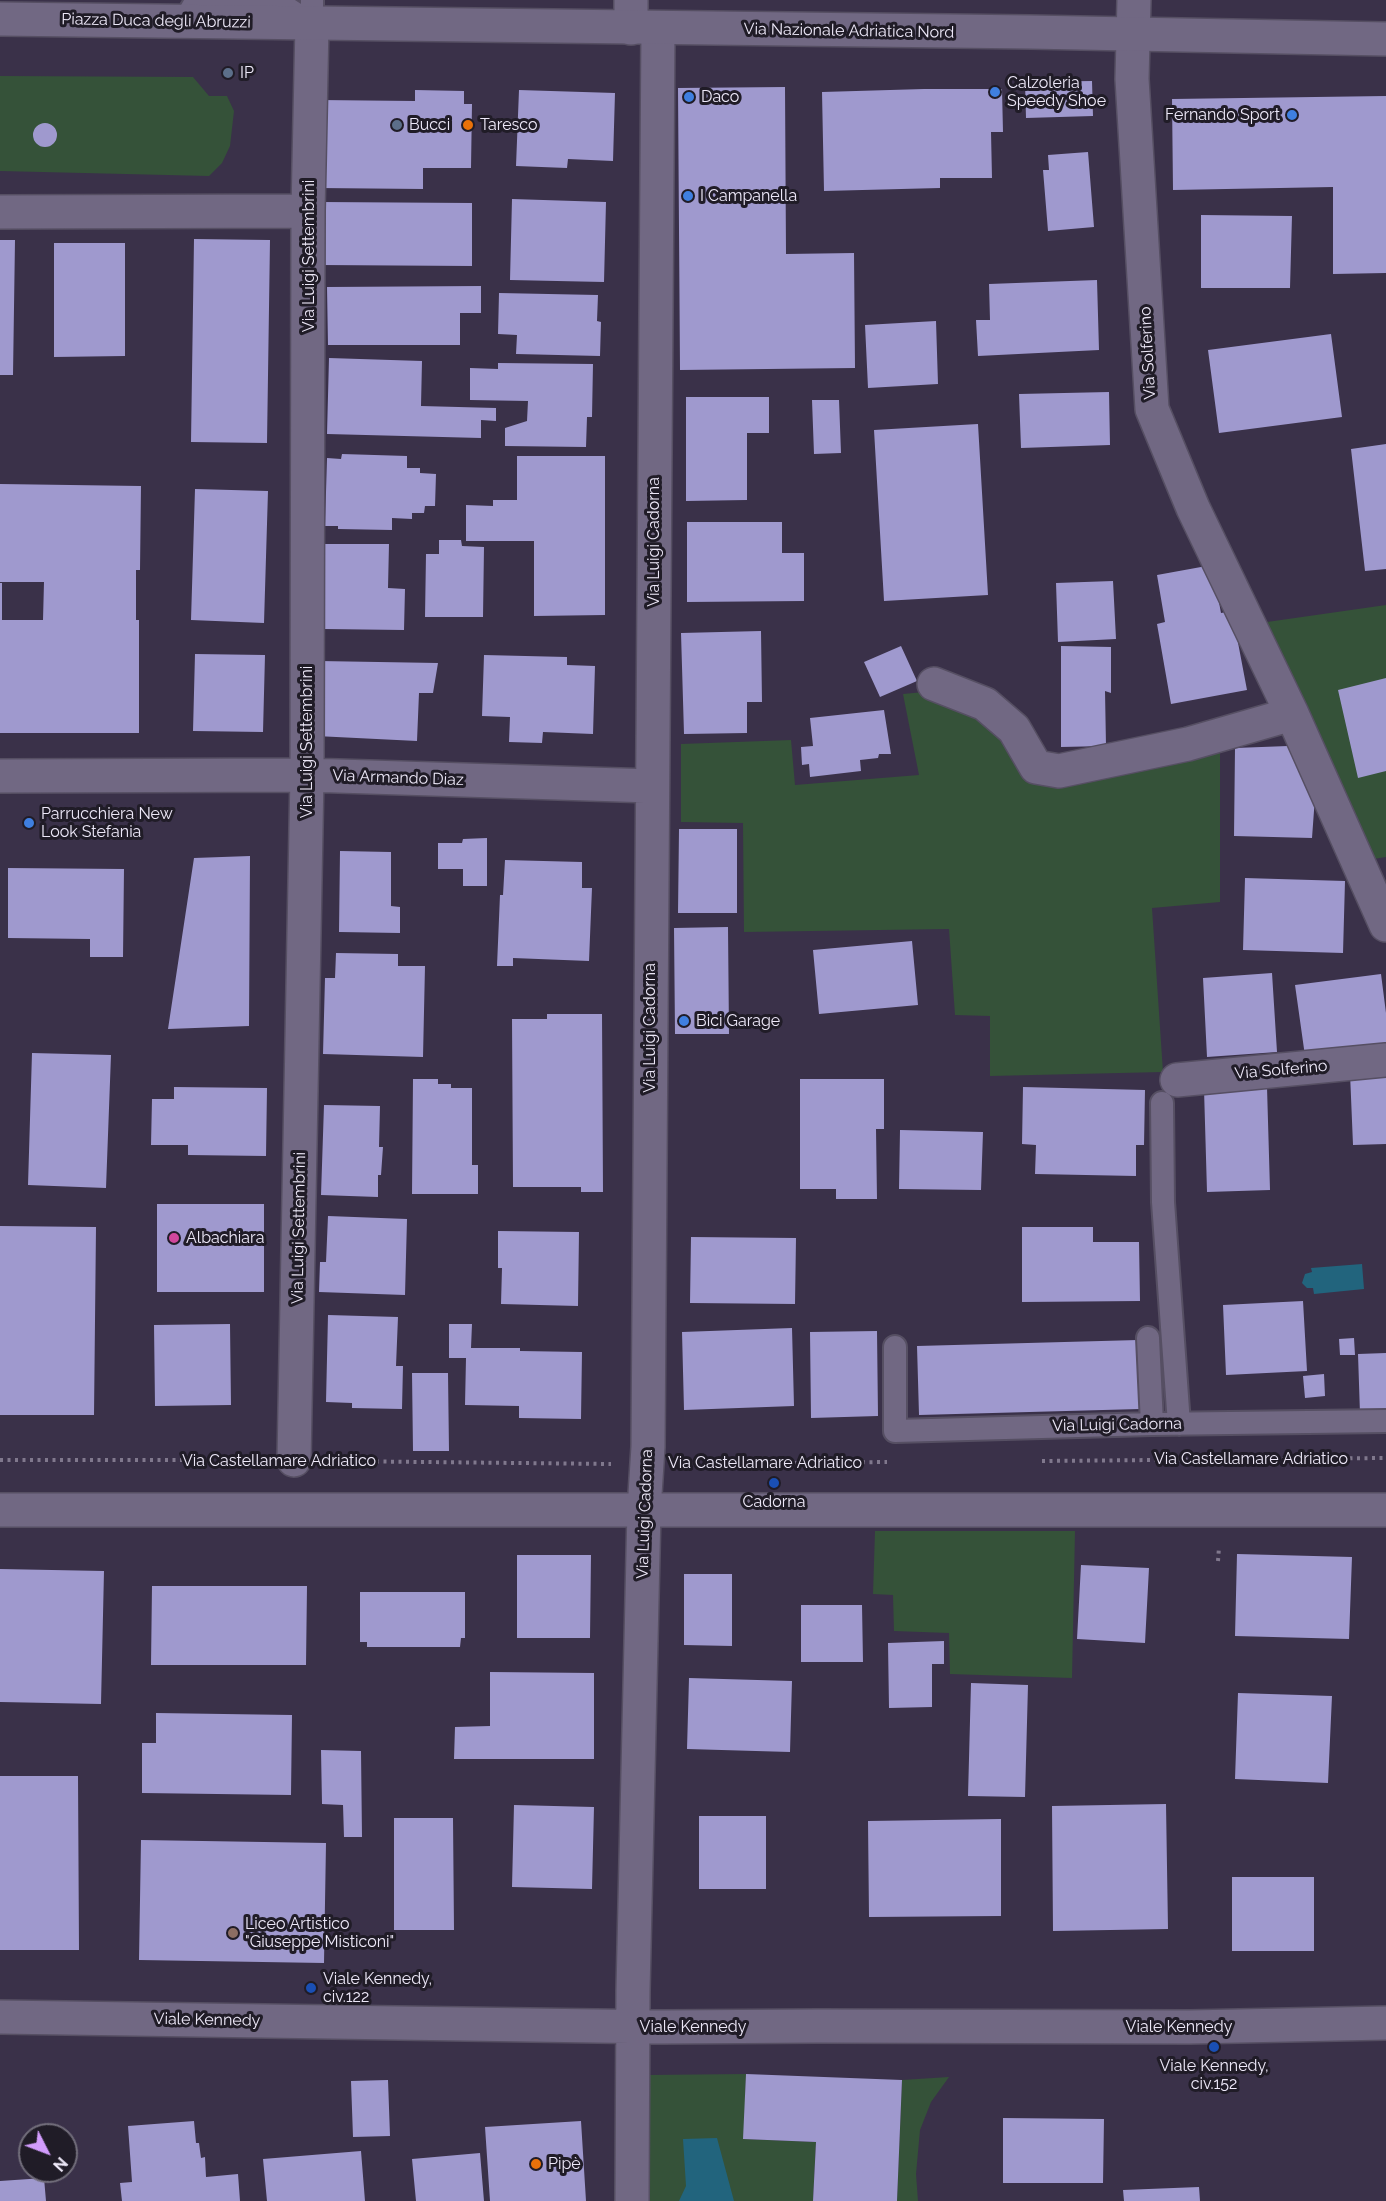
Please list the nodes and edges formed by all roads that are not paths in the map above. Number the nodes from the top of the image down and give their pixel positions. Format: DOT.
graph roads {
  1 [pos="1134,0"];
  2 [pos="52,10"];
  3 [pos="312,12"];
  4 [pos="0,19"];
  5 [pos="640,19"];
  6 [pos="1132,34"];
  7 [pos="1386,39"];
  8 [pos="308,211"];
  9 [pos="0,212"];
  10 [pos="934,684"];
  11 [pos="1292,714"];
  12 [pos="308,775"];
  13 [pos="0,776"];
  14 [pos="652,786"];
  15 [pos="1377,881"];
  16 [pos="1386,925"];
  17 [pos="1386,1060"];
  18 [pos="1169,1091"];
  19 [pos="1148,1338"];
  20 [pos="895,1347"];
  21 [pos="1386,1421"];
  22 [pos="1152,1424"];
  23 [pos="1179,1424"];
  24 [pos="294,1460"];
  25 [pos="0,1510"];
  26 [pos="644,1510"];
  27 [pos="1386,1510"];
  28 [pos="0,2017"];
  29 [pos="1386,2024"];
  30 [pos="633,2027"];
  31 [pos="632,2201"];
  1 -- 6 [label="street, Via Solferino"];
  2 -- 3 [label="street, Piazza Duca degli Abruzzi"];
  2 -- 4 [label="street, Piazza Duca degli Abruzzi"];
  3 -- 5 [label="street, Via Nazionale Adriatica Nord"];
  3 -- 8 [label="street, Via Luigi Settembrini"];
  5 -- 6 [label="street, Via Nazionale Adriatica Nord"];
  5 -- 14 [label="street, Via Luigi Cadorna"];
  6 -- 7 [label="street, Via Nazionale Adriatica Nord"];
  6 -- 11 [label="street, Via Solferino"];
  8 -- 9 [label="street"];
  8 -- 12 [label="street, Via Luigi Settembrini"];
  10 -- 11 [label="street"];
  11 -- 15 [label="street, Via Solferino"];
  12 -- 13 [label="street, Via Armando Diaz"];
  12 -- 14 [label="street, Via Armando Diaz"];
  12 -- 24 [label="street, Via Luigi Settembrini"];
  14 -- 26 [label="street, Via Luigi Cadorna"];
  15 -- 16 [label="street, Via Solferino"];
  17 -- 18 [label="street, Via Solferino"];
  18 -- 23 [label="lane"];
  19 -- 22 [label="lane"];
  20 -- 22 [label="lane, Via Luigi Cadorna"];
  21 -- 23 [label="lane, Via Luigi Cadorna"];
  22 -- 23 [label="lane, Via Luigi Cadorna"];
  25 -- 26 [label="street"];
  26 -- 27 [label="street"];
  26 -- 30 [label="street, Via Luigi Cadorna"];
  28 -- 30 [label="street, Viale Kennedy"];
  29 -- 30 [label="street, Viale Kennedy"];
  30 -- 31 [label="street, Via Luigi Cadorna"];
}
